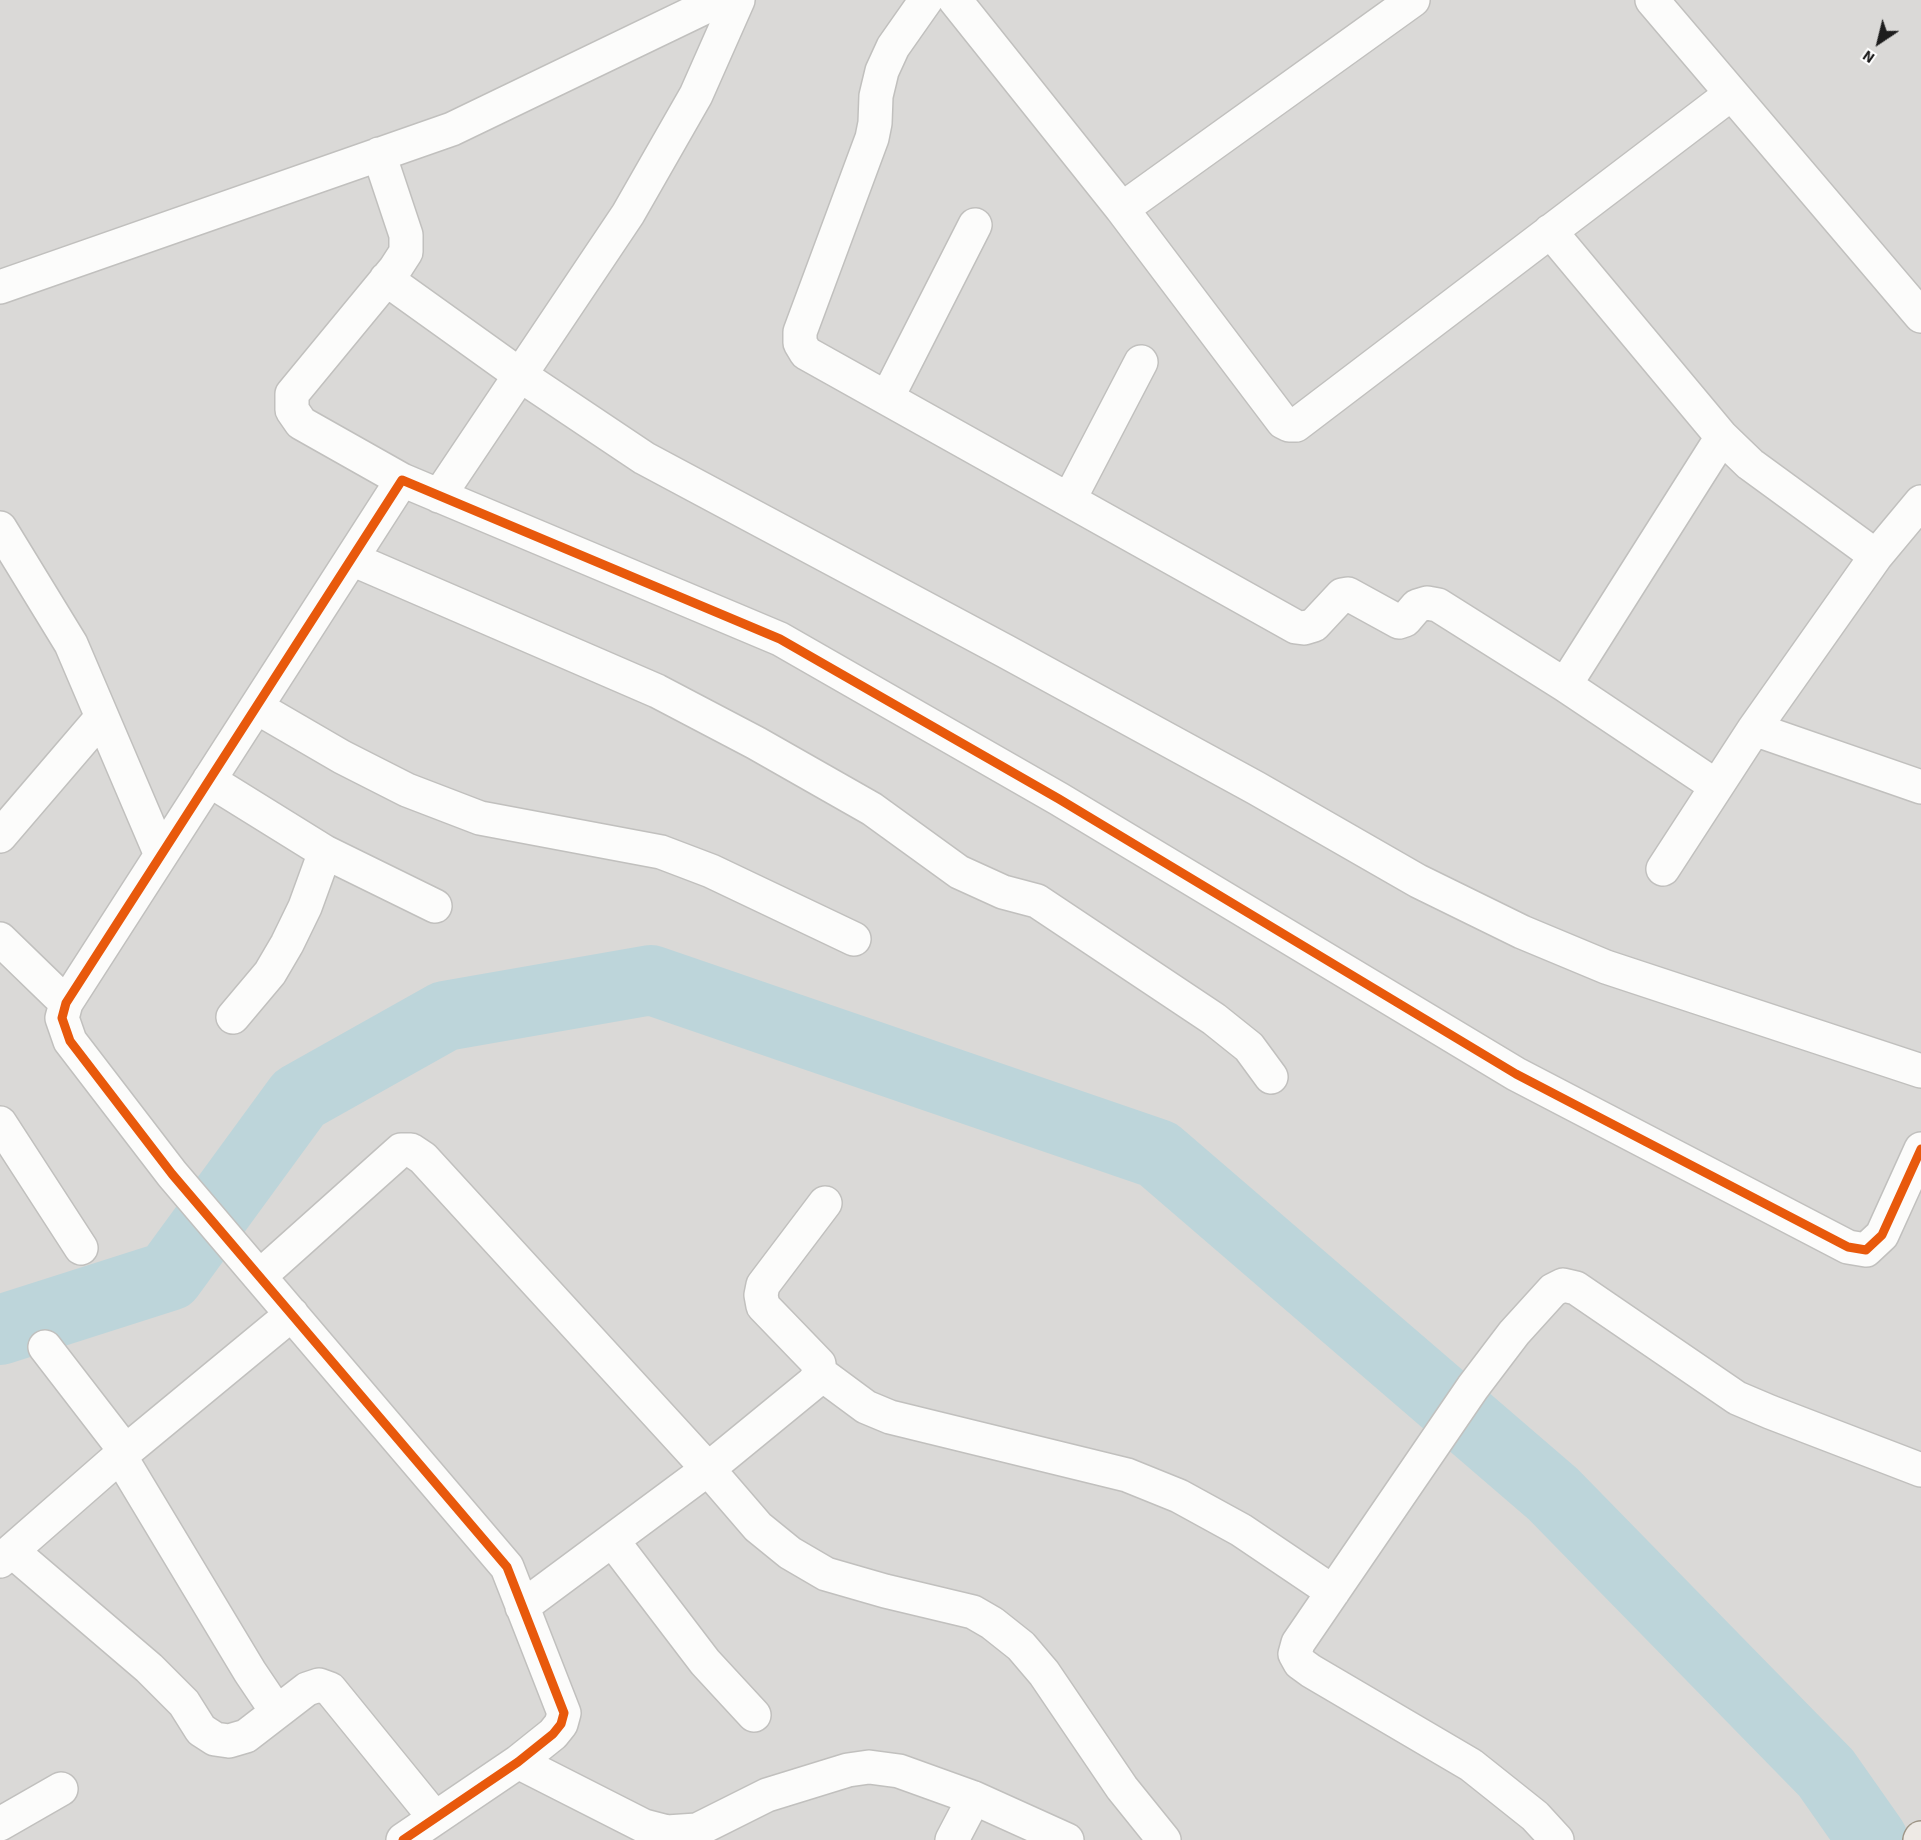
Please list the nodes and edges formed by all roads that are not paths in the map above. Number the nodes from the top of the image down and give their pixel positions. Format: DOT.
graph roads {
  1 [pos="720,0"];
  2 [pos="738,0"];
  3 [pos="926,0"];
  4 [pos="955,0"];
  5 [pos="1413,0"];
  6 [pos="1652,0"];
  7 [pos="1731,94"];
  8 [pos="379,154"];
  9 [pos="1122,209"];
  10 [pos="975,225"];
  11 [pos="1550,231"];
  12 [pos="386,279"];
  13 [pos="0,287"];
  14 [pos="1921,316"];
  15 [pos="1141,362"];
  16 [pos="520,375"];
  17 [pos="887,398"];
  18 [pos="1722,437"];
  19 [pos="402,480"];
  20 [pos="439,496"];
  21 [pos="1069,500"];
  22 [pos="1921,502"];
  23 [pos="0,528"];
  24 [pos="1876,556"];
  25 [pos="352,559"];
  26 [pos="1565,685"];
  27 [pos="256,707"];
  28 [pos="102,717"];
  29 [pos="1754,729"];
  30 [pos="209,780"];
  31 [pos="1716,786"];
  32 [pos="1921,787"];
  33 [pos="0,836"];
  34 [pos="325,852"];
  35 [pos="161,855"];
  36 [pos="1663,869"];
  37 [pos="435,906"];
  38 [pos="0,939"];
  39 [pos="854,939"];
  40 [pos="66,1003"];
  41 [pos="233,1017"];
  42 [pos="1921,1071"];
  43 [pos="1271,1077"];
  44 [pos="0,1123"];
  45 [pos="1921,1149"];
  46 [pos="825,1203"];
  47 [pos="81,1248"];
  48 [pos="260,1276"];
  49 [pos="292,1314"];
  50 [pos="45,1347"];
  51 [pos="820,1373"];
  52 [pos="123,1454"];
  53 [pos="708,1469"];
  54 [pos="1921,1470"];
  55 [pos="612,1540"];
  56 [pos="6,1556"];
  57 [pos="1333,1592"];
  58 [pos="522,1607"];
  59 [pos="277,1712"];
  60 [pos="754,1715"];
  61 [pos="518,1762"];
  62 [pos="62,1789"];
  63 [pos="974,1798"];
  64 [pos="435,1818"];
  65 [pos="0,1824"];
  66 [pos="403,1840"];
  67 [pos="952,1840"];
  68 [pos="1067,1840"];
  69 [pos="1164,1840"];
  70 [pos="1557,1840"];
  1 -- 8 [label="street"];
  2 -- 16 [label="street"];
  3 -- 17 [label="street"];
  4 -- 9 [label="street"];
  5 -- 9 [label="street"];
  6 -- 7 [label="street"];
  7 -- 11 [label="street"];
  7 -- 14 [label="street"];
  8 -- 12 [label="street"];
  8 -- 13 [label="street"];
  9 -- 11 [label="street"];
  10 -- 17 [label="street"];
  11 -- 18 [label="street"];
  12 -- 16 [label="street"];
  12 -- 19 [label="street"];
  15 -- 21 [label="street"];
  16 -- 20 [label="street"];
  16 -- 42 [label="street"];
  17 -- 21 [label="street"];
  18 -- 24 [label="street"];
  18 -- 26 [label="street"];
  19 -- 20 [label="street"];
  19 -- 25 [label="street"];
  20 -- 45 [label="street"];
  21 -- 26 [label="street"];
  22 -- 24 [label="street"];
  23 -- 28 [label="street"];
  24 -- 29 [label="street"];
  25 -- 27 [label="street"];
  25 -- 43 [label="street"];
  26 -- 31 [label="street"];
  27 -- 30 [label="street"];
  27 -- 39 [label="street"];
  28 -- 33 [label="street"];
  28 -- 35 [label="street"];
  29 -- 31 [label="street"];
  29 -- 32 [label="street"];
  30 -- 34 [label="street"];
  30 -- 35 [label="street"];
  31 -- 36 [label="street"];
  34 -- 37 [label="street"];
  34 -- 41 [label="street"];
  35 -- 40 [label="street"];
  38 -- 40 [label="street"];
  40 -- 48 [label="street"];
  44 -- 47 [label="street"];
  46 -- 51 [label="street"];
  48 -- 49 [label="street"];
  48 -- 53 [label="street"];
  49 -- 52 [label="street"];
  49 -- 58 [label="street"];
  50 -- 52 [label="street"];
  51 -- 53 [label="street"];
  51 -- 57 [label="street"];
  52 -- 56 [label="street"];
  52 -- 59 [label="street"];
  53 -- 55 [label="street"];
  53 -- 69 [label="street"];
  54 -- 57 [label="street"];
  55 -- 58 [label="street"];
  55 -- 60 [label="street"];
  56 -- 59 [label="street"];
  57 -- 70 [label="street"];
  58 -- 61 [label="street"];
  59 -- 64 [label="street"];
  61 -- 63 [label="street"];
  61 -- 64 [label="street"];
  62 -- 65 [label="street"];
  63 -- 67 [label="street"];
  63 -- 68 [label="street"];
  64 -- 66 [label="street"];
}
